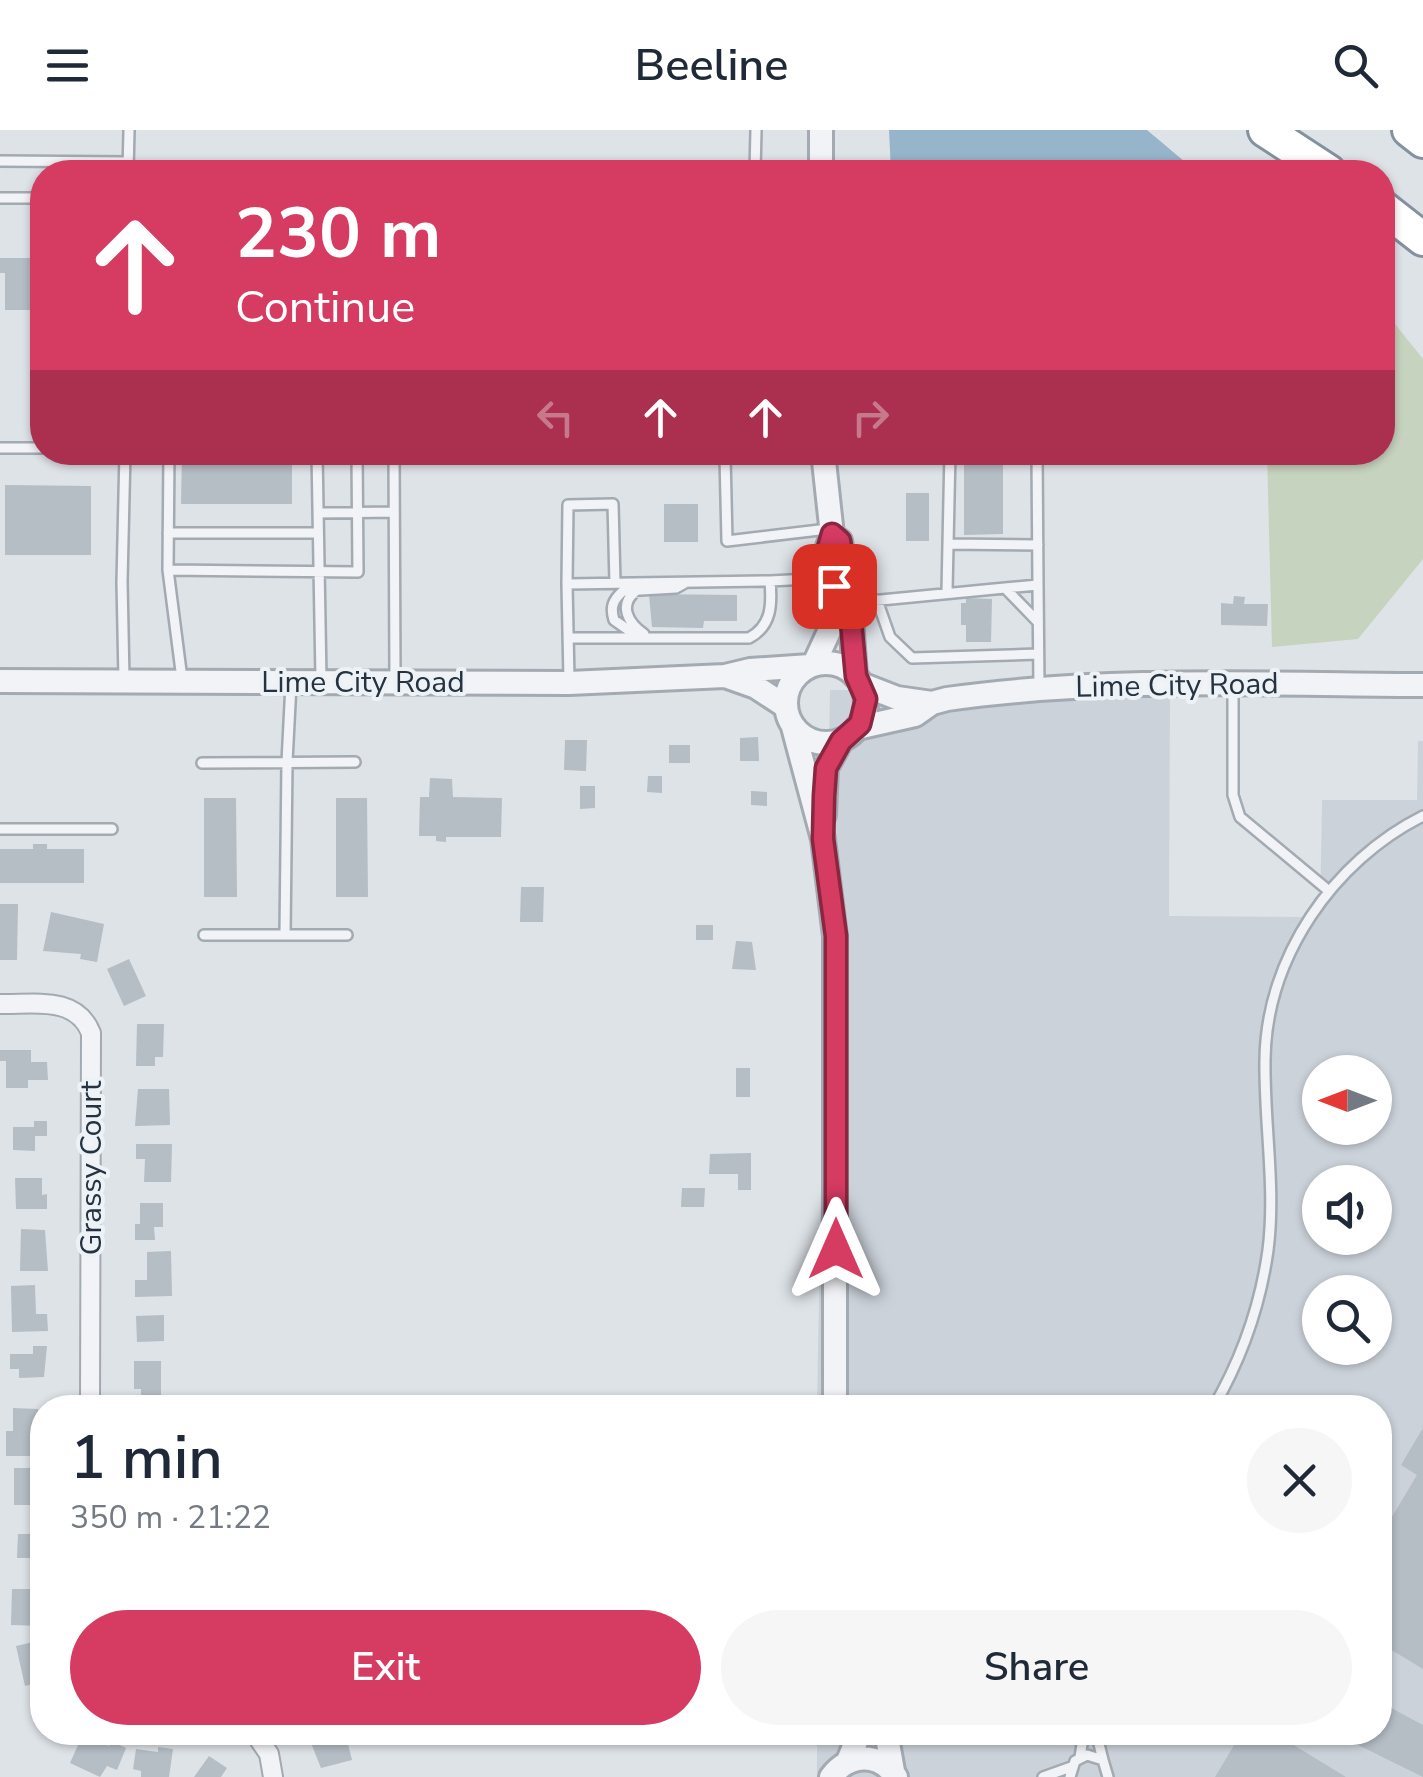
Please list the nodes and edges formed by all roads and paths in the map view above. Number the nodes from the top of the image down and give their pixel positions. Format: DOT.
graph roads {
  1 [pos="128,130"];
  2 [pos="756,130"];
  3 [pos="821,130"];
  4 [pos="1265,130"];
  5 [pos="1292,130"];
  6 [pos="1409,130"];
  7 [pos="1423,141"];
  8 [pos="128,160"];
  9 [pos="756,160"];
  10 [pos="821,160"];
  11 [pos="1311,160"];
  12 [pos="1328,160"];
  13 [pos="0,161"];
  14 [pos="30,162"];
  15 [pos="0,198"];
  16 [pos="30,198"];
  17 [pos="1395,217"];
  18 [pos="1423,240"];
  19 [pos="0,448"];
  20 [pos="30,448"];
  21 [pos="125,465"];
  22 [pos="169,465"];
  23 [pos="317,465"];
  24 [pos="357,465"];
  25 [pos="394,465"];
  26 [pos="725,465"];
  27 [pos="824,465"];
  28 [pos="950,465"];
  29 [pos="1037,465"];
  30 [pos="358,512"];
  31 [pos="394,512"];
  32 [pos="318,513"];
  33 [pos="832,531"];
  34 [pos="168,532"];
  35 [pos="318,534"];
  36 [pos="948,544"];
  37 [pos="1038,545"];
  38 [pos="168,570"];
  39 [pos="319,574"];
  40 [pos="832,578"];
  41 [pos="770,580"];
  42 [pos="687,582"];
  43 [pos="615,583"];
  44 [pos="567,584"];
  45 [pos="1038,585"];
  46 [pos="1006,588"];
  47 [pos="947,592"];
  48 [pos="877,600"];
  49 [pos="850,603"];
  50 [pos="1037,621"];
  51 [pos="568,638"];
  52 [pos="738,638"];
  53 [pos="1038,654"];
  54 [pos="812,665"];
  55 [pos="725,676"];
  56 [pos="858,680"];
  57 [pos="0,682"];
  58 [pos="124,682"];
  59 [pos="182,682"];
  60 [pos="291,682"];
  61 [pos="321,682"];
  62 [pos="394,682"];
  63 [pos="569,682"];
  64 [pos="1233,684"];
  65 [pos="1423,684"];
  66 [pos="1039,688"];
  67 [pos="932,703"];
  68 [pos="789,717"];
  69 [pos="849,735"];
  70 [pos="287,762"];
  71 [pos="356,762"];
  72 [pos="202,764"];
  73 [pos="1423,816"];
  74 [pos="0,829"];
  75 [pos="112,829"];
  76 [pos="823,839"];
  77 [pos="1329,892"];
  78 [pos="286,934"];
  79 [pos="347,935"];
  80 [pos="204,936"];
  81 [pos="0,1004"];
  82 [pos="90,1395"];
  83 [pos="836,1395"];
  84 [pos="1220,1395"];
  85 [pos="262,1745"];
  86 [pos="853,1745"];
  87 [pos="889,1745"];
  88 [pos="1082,1745"];
  89 [pos="1099,1745"];
  90 [pos="1080,1757"];
  91 [pos="1103,1760"];
  92 [pos="840,1769"];
  93 [pos="1071,1772"];
  94 [pos="896,1775"];
  95 [pos="273,1777"];
  96 [pos="1043,1777"];
  97 [pos="1108,1777"];
  1 -- 8 [label="lane"];
  2 -- 9 [label="lane"];
  3 -- 10 [label="street"];
  4 -- 11 [label="highway"];
  5 -- 12 [label="highway"];
  6 -- 7 [label="highway"];
  13 -- 14 [label="lane"];
  15 -- 16 [label="lane"];
  17 -- 18 [label="highway"];
  19 -- 20 [label="lane"];
  21 -- 58 [label="lane"];
  22 -- 34 [label="lane"];
  23 -- 32 [label="lane"];
  24 -- 30 [label="lane"];
  25 -- 31 [label="lane"];
  26 -- 33 [label="lane"];
  27 -- 33 [label="street"];
  28 -- 36 [label="lane"];
  29 -- 37 [label="lane"];
  30 -- 31 [label="lane"];
  30 -- 32 [label="lane"];
  30 -- 39 [label="lane"];
  31 -- 62 [label="lane"];
  32 -- 35 [label="lane"];
  33 -- 40 [label="street"];
  33 -- 49 [label="street"];
  34 -- 35 [label="lane"];
  34 -- 38 [label="lane"];
  35 -- 39 [label="lane"];
  36 -- 37 [label="lane"];
  36 -- 47 [label="lane"];
  37 -- 45 [label="lane"];
  38 -- 39 [label="lane"];
  38 -- 59 [label="lane"];
  39 -- 61 [label="lane"];
  40 -- 41 [label="lane"];
  40 -- 54 [label="street"];
  41 -- 42 [label="lane"];
  41 -- 52 [label="lane"];
  42 -- 43 [label="lane"];
  42 -- 52 [label="lane"];
  43 -- 44 [label="lane"];
  43 -- 44 [label="lane"];
  44 -- 51 [label="lane"];
  45 -- 46 [label="lane"];
  45 -- 50 [label="lane"];
  46 -- 47 [label="lane"];
  46 -- 50 [label="lane"];
  47 -- 48 [label="lane"];
  48 -- 49 [label="lane"];
  48 -- 53 [label="lane"];
  49 -- 56 [label="street"];
  50 -- 53 [label="lane"];
  51 -- 52 [label="lane"];
  51 -- 63 [label="lane"];
  53 -- 66 [label="lane"];
  54 -- 55 [label="street, Lime City Road"];
  54 -- 56 [label="street"];
  54 -- 68 [label="street"];
  55 -- 63 [label="street, Lime City Road"];
  55 -- 68 [label="street, Lime City Road"];
  56 -- 67 [label="street, Lime City Road"];
  56 -- 69 [label="street"];
  57 -- 58 [label="street, Lime City Road"];
  58 -- 59 [label="street, Lime City Road"];
  59 -- 60 [label="street, Lime City Road"];
  60 -- 61 [label="street, Lime City Road"];
  60 -- 70 [label="lane"];
  61 -- 62 [label="street, Lime City Road"];
  62 -- 63 [label="street, Lime City Road"];
  64 -- 65 [label="street, Lime City Road"];
  64 -- 66 [label="street, Lime City Road"];
  64 -- 77 [label="lane"];
  66 -- 67 [label="street, Lime City Road"];
  67 -- 69 [label="street, Lime City Road"];
  68 -- 69 [label="street"];
  68 -- 76 [label="street"];
  69 -- 76 [label="street"];
  70 -- 71 [label="lane"];
  70 -- 72 [label="lane"];
  70 -- 78 [label="lane"];
  73 -- 77 [label="lane"];
  74 -- 75 [label="lane"];
  76 -- 83 [label="street"];
  77 -- 84 [label="lane"];
  78 -- 79 [label="lane"];
  78 -- 80 [label="lane"];
  81 -- 82 [label="street, Grassy Court"];
  85 -- 95 [label="street"];
  86 -- 92 [label="street"];
  87 -- 94 [label="street"];
  88 -- 90 [label="lane"];
  89 -- 91 [label="lane"];
  90 -- 91 [label="lane"];
  90 -- 93 [label="lane"];
  91 -- 97 [label="lane"];
  92 -- 94 [label="street"];
  93 -- 96 [label="lane"];
}
